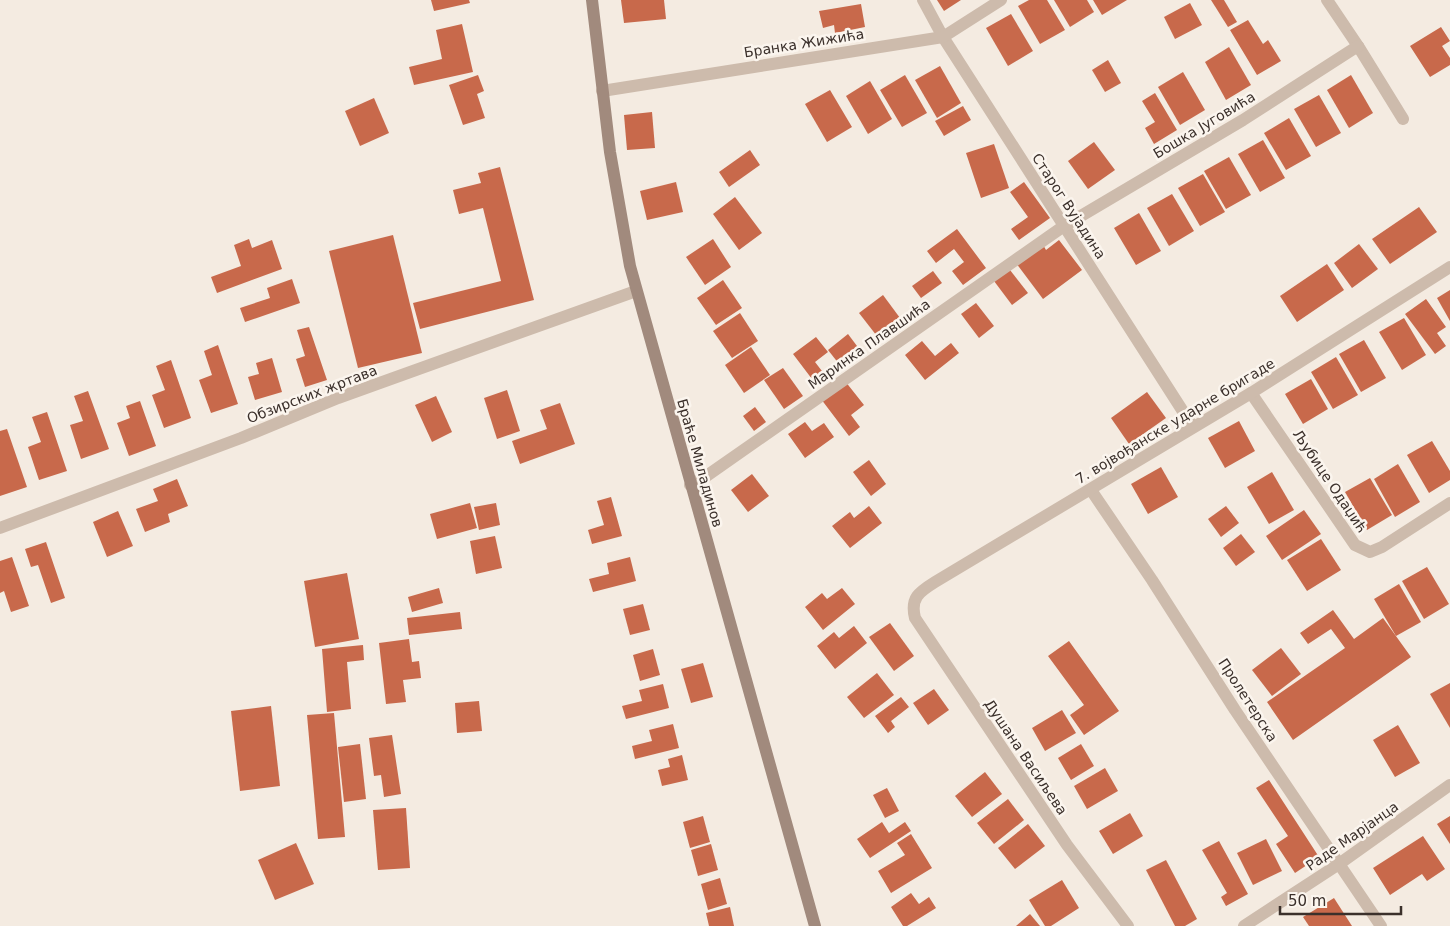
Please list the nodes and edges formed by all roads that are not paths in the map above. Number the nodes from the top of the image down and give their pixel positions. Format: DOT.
graph roads {
  1 [pos="592,0"];
  2 [pos="923,0"];
  3 [pos="1001,0"];
  4 [pos="1327,0"];
  5 [pos="943,37"];
  6 [pos="1358,46"];
  7 [pos="602,91"];
  8 [pos="1402,119"];
  9 [pos="1064,226"];
  10 [pos="1450,266"];
  11 [pos="636,291"];
  12 [pos="1252,393"];
  13 [pos="1193,427"];
  14 [pos="690,485"];
  15 [pos="1091,490"];
  16 [pos="1450,502"];
  17 [pos="0,528"];
  18 [pos="915,598"];
  19 [pos="1450,785"];
  20 [pos="1339,864"];
  21 [pos="815,926"];
  22 [pos="1128,926"];
  23 [pos="1244,926"];
  24 [pos="1381,926"];
  1 -- 7 [label="main road, Браће Миладинов"];
  2 -- 5 [label="street, Старог Вујадина"];
  3 -- 5 [label="street, Бранка Жижића"];
  4 -- 6 [label="street"];
  5 -- 7 [label="street, Бранка Жижића"];
  5 -- 9 [label="street, Старог Вујадина"];
  6 -- 8 [label="street"];
  6 -- 9 [label="street, Бошка Југовића"];
  7 -- 11 [label="main road, Браће Миладинов"];
  9 -- 13 [label="street, Старог Вујадина"];
  9 -- 14 [label="street, Маринка Плавшића"];
  10 -- 12 [label="street, 7. војвођанске ударне бригаде"];
  11 -- 14 [label="main road, Браће Миладинов"];
  11 -- 17 [label="street, Обзирских жртава"];
  12 -- 13 [label="street, 7. војвођанске ударне бригаде"];
  12 -- 16 [label="street, Љубице Одаџић"];
  13 -- 15 [label="street, 7. војвођанске ударне бригаде"];
  14 -- 21 [label="main road, Браће Миладинов"];
  15 -- 18 [label="street, 7. војвођанске ударне бригаде"];
  15 -- 20 [label="street, Пролетерска"];
  18 -- 22 [label="street, Душана Васиљева"];
  19 -- 20 [label="street, Раде Марјанца"];
  20 -- 23 [label="street, Раде Марјанца"];
  20 -- 24 [label="street, Пролетерска"];
}
